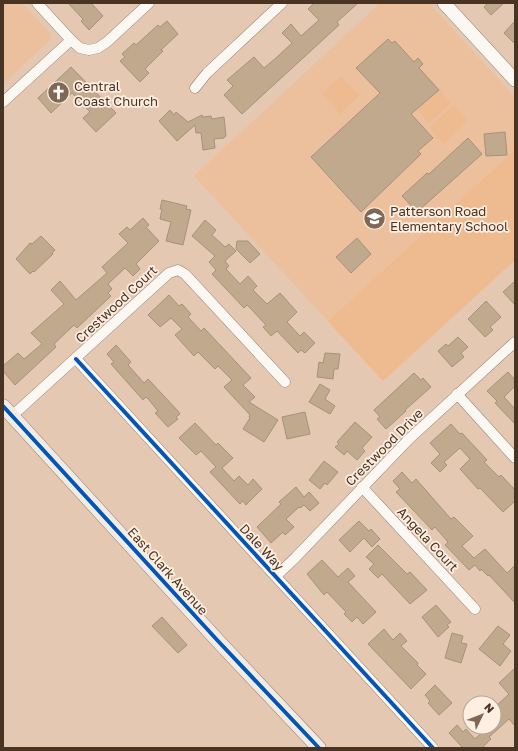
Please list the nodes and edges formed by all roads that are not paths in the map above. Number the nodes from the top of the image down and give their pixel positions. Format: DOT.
graph roads {
  1 [pos="36,3"];
  2 [pos="149,3"];
  3 [pos="282,3"];
  4 [pos="444,3"];
  5 [pos="71,40"];
  6 [pos="515,80"];
  7 [pos="195,88"];
  8 [pos="3,102"];
  9 [pos="515,342"];
  10 [pos="76,359"];
  11 [pos="285,382"];
  12 [pos="457,394"];
  13 [pos="8,411"];
  14 [pos="515,458"];
  15 [pos="362,487"];
  16 [pos="276,576"];
  17 [pos="475,609"];
  18 [pos="319,748"];
  19 [pos="434,748"];
  1 -- 5 [label="street"];
  2 -- 5 [label="street"];
  3 -- 7 [label="street"];
  4 -- 6 [label="street"];
  5 -- 8 [label="street"];
  9 -- 12 [label="street, Crestwood Drive"];
  10 -- 11 [label="street, Crestwood Court"];
  10 -- 13 [label="street, Crestwood Court"];
  10 -- 16 [label="street, Dale Way"];
  12 -- 14 [label="street"];
  12 -- 15 [label="street, Crestwood Drive"];
  13 -- 18 [label="main road, East Clark Avenue"];
  15 -- 16 [label="street, Crestwood Drive"];
  15 -- 17 [label="street, Angela Court"];
  16 -- 19 [label="street, Dale Way"];
}
